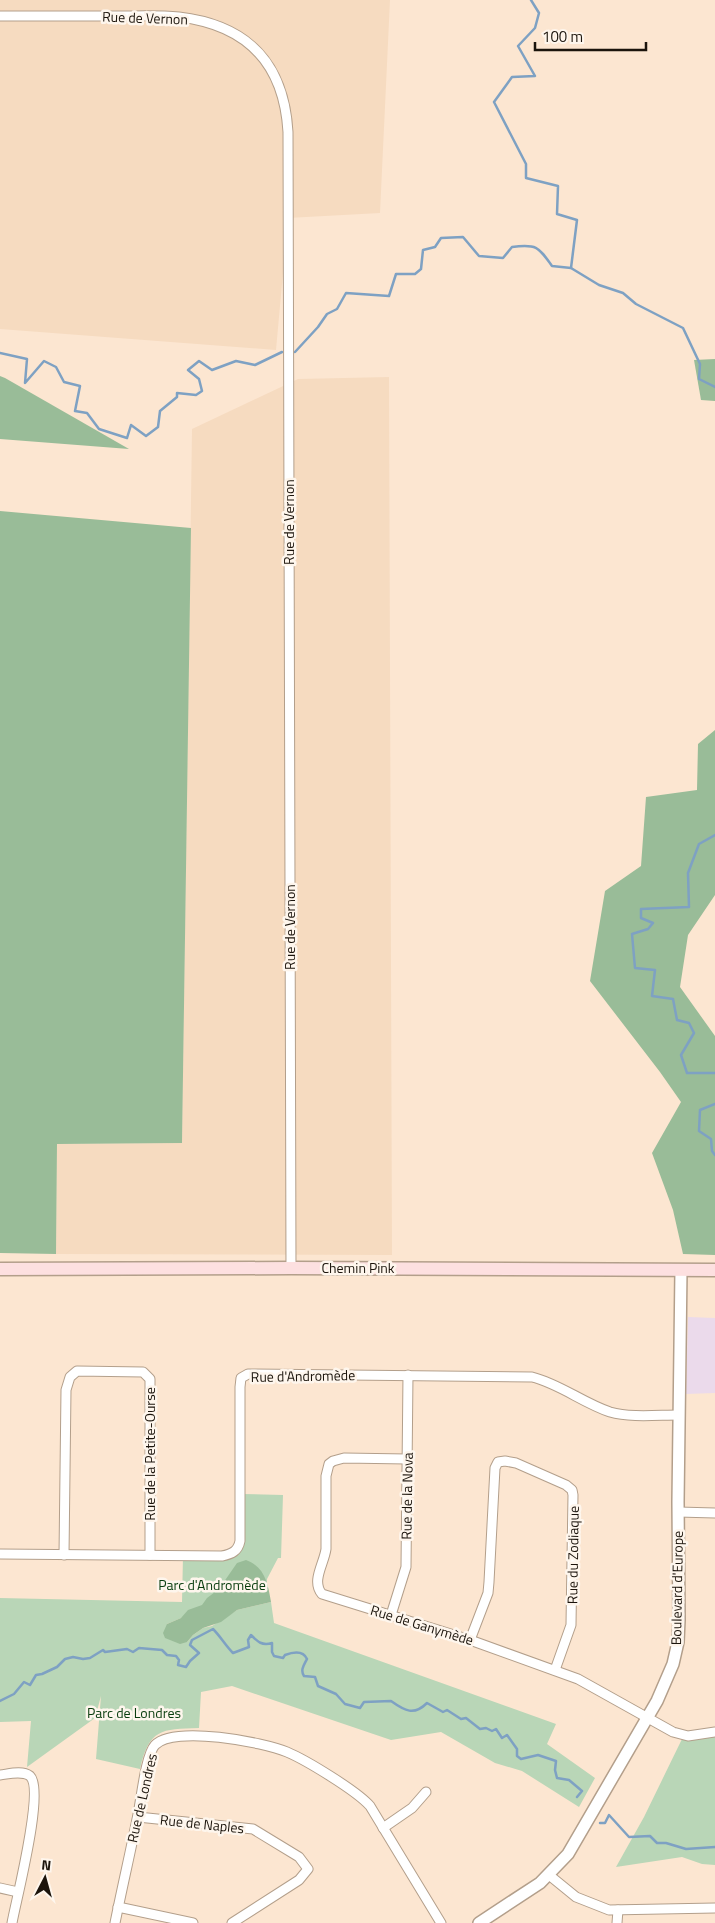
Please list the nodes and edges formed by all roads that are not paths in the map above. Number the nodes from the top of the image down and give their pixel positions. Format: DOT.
graph roads {
  1 [pos="0,16"];
  2 [pos="291,1268"];
  3 [pos="0,1269"];
  4 [pos="681,1270"];
  5 [pos="715,1270"];
  6 [pos="408,1375"];
  7 [pos="679,1415"];
  8 [pos="407,1460"];
  9 [pos="678,1512"];
  10 [pos="715,1513"];
  11 [pos="0,1554"];
  12 [pos="64,1555"];
  13 [pos="150,1555"];
  14 [pos="391,1615"];
  15 [pos="470,1640"];
  16 [pos="556,1670"];
  17 [pos="646,1718"];
  18 [pos="715,1732"];
  19 [pos="0,1775"];
  20 [pos="426,1792"];
  21 [pos="138,1818"];
  22 [pos="383,1828"];
  23 [pos="549,1875"];
  24 [pos="0,1888"];
  25 [pos="18,1892"];
  26 [pos="118,1907"];
  27 [pos="715,1908"];
  28 [pos="618,1910"];
  29 [pos="12,1923"];
  30 [pos="115,1923"];
  31 [pos="193,1923"];
  32 [pos="232,1923"];
  33 [pos="441,1923"];
  34 [pos="479,1923"];
  35 [pos="617,1923"];
  1 -- 2 [label="street, Rue de Vernon"];
  2 -- 3 [label="main road, Chemin Pink"];
  2 -- 4 [label="main road, Chemin Pink"];
  4 -- 5 [label="main road, Chemin Pink"];
  4 -- 7 [label="street, Boulevard d'Europe"];
  6 -- 7 [label="street, Rue d'Andromède"];
  6 -- 8 [label="street, Rue de la Nova"];
  6 -- 13 [label="street, Rue d'Andromède"];
  7 -- 9 [label="street, Boulevard d'Europe"];
  8 -- 14 [label="street, Rue de la Nova"];
  8 -- 14 [label="street, Rue de Ganymède"];
  9 -- 10 [label="street"];
  9 -- 17 [label="street, Boulevard d'Europe"];
  11 -- 12 [label="street, Rue d'Andromède"];
  12 -- 13 [label="street, Rue d'Andromède"];
  12 -- 13 [label="street, Rue de la Petite-Ourse"];
  14 -- 15 [label="street, Rue de Ganymède"];
  15 -- 16 [label="street, Rue de Ganymède"];
  15 -- 16 [label="street, Rue du Zodiaque"];
  16 -- 17 [label="street, Rue de Ganymède"];
  17 -- 18 [label="street, Rue de Ganymède"];
  17 -- 23 [label="street, Boulevard d'Europe"];
  19 -- 25 [label="street"];
  20 -- 22 [label="street"];
  21 -- 22 [label="street, Rue de Londres"];
  21 -- 26 [label="street, Rue de Londres"];
  21 -- 32 [label="street, Rue de Naples"];
  22 -- 33 [label="street, Rue de Londres"];
  23 -- 28 [label="street"];
  23 -- 34 [label="street, Boulevard d'Europe"];
  24 -- 25 [label="street"];
  25 -- 29 [label="street"];
  26 -- 30 [label="street, Rue de Londres"];
  26 -- 31 [label="street"];
  27 -- 28 [label="street"];
  28 -- 35 [label="street"];
}
